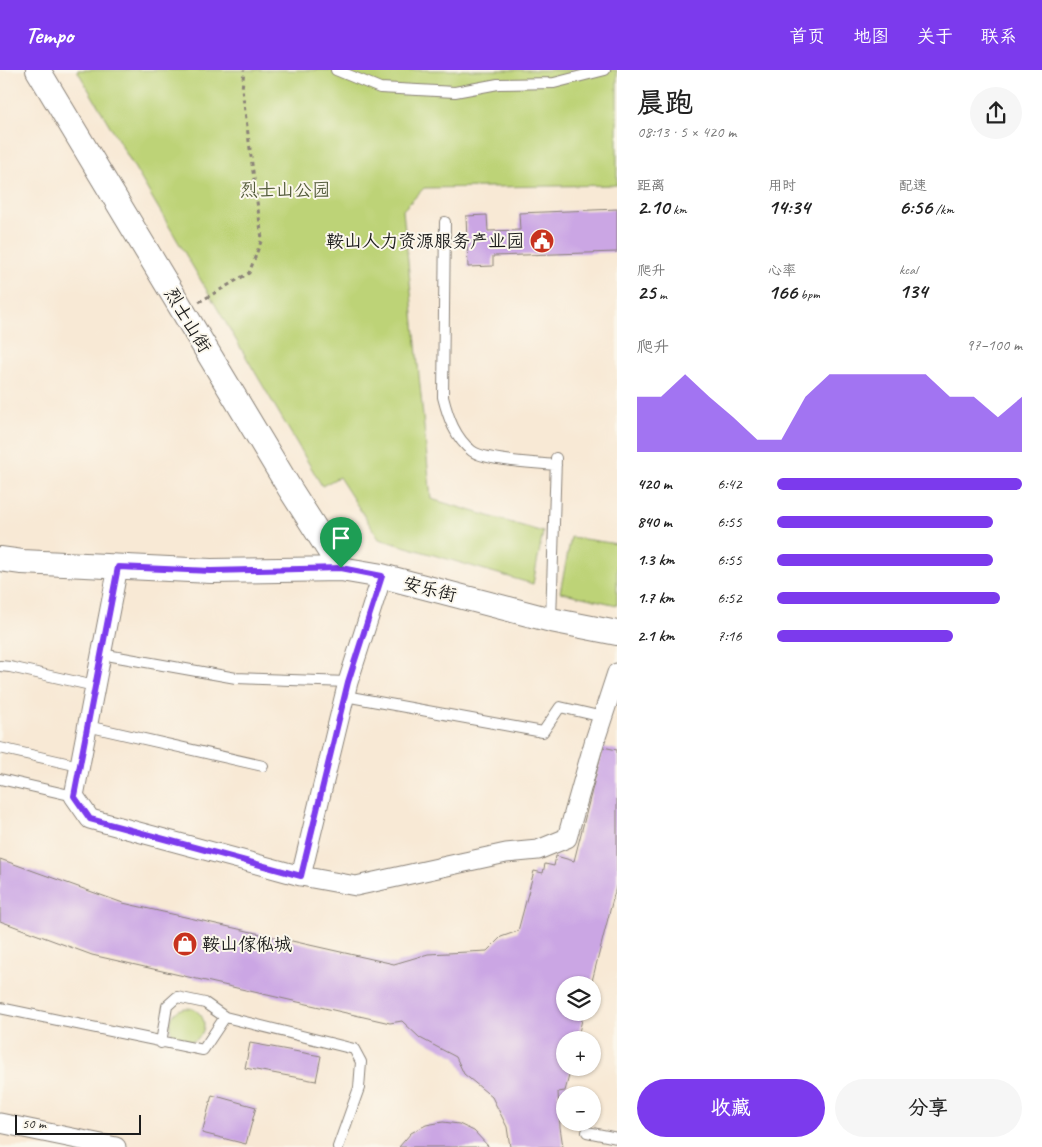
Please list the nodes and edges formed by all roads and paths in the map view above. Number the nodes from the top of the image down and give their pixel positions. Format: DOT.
graph roads {
  1 [pos="38,70"];
  2 [pos="244,70"];
  3 [pos="336,70"];
  4 [pos="605,70"];
  5 [pos="445,222"];
  6 [pos="183,311"];
  7 [pos="0,559"];
  8 [pos="118,567"];
  9 [pos="341,568"];
  10 [pos="382,576"];
  11 [pos="551,620"];
  12 [pos="617,633"];
  13 [pos="101,654"];
  14 [pos="0,666"];
  15 [pos="617,673"];
  16 [pos="94,686"];
  17 [pos="346,689"];
  18 [pos="603,717"];
  19 [pos="87,726"];
  20 [pos="0,748"];
  21 [pos="79,766"];
  22 [pos="263,766"];
  23 [pos="0,779"];
  24 [pos="74,796"];
  25 [pos="301,876"];
  26 [pos="0,1008"];
  27 [pos="225,1017"];
  28 [pos="161,1043"];
  29 [pos="0,1123"];
  30 [pos="587,1132"];
  31 [pos="617,1138"];
  32 [pos="116,1147"];
  33 [pos="338,1147"];
  1 -- 6 [label="street, 烈士山街"];
  2 -- 6 [label="path"];
  3 -- 4 [label="lane"];
  5 -- 11 [label="lane"];
  6 -- 9 [label="street, 烈士山街"];
  7 -- 8 [label="street, 安乐街"];
  8 -- 9 [label="street, 安乐街"];
  8 -- 13 [label="street"];
  9 -- 10 [label="street, 安乐街"];
  10 -- 11 [label="street, 安乐街"];
  10 -- 17 [label="street"];
  11 -- 12 [label="street, 安乐街"];
  13 -- 16 [label="street"];
  13 -- 17 [label="lane"];
  14 -- 16 [label="lane"];
  15 -- 18 [label="street"];
  16 -- 19 [label="street"];
  17 -- 18 [label="lane"];
  17 -- 25 [label="street"];
  18 -- 25 [label="street"];
  19 -- 21 [label="street"];
  19 -- 22 [label="lane"];
  20 -- 21 [label="lane"];
  21 -- 24 [label="street"];
  23 -- 24 [label="lane"];
  24 -- 25 [label="street"];
  26 -- 28 [label="lane"];
  27 -- 28 [label="lane"];
  27 -- 28 [label="lane"];
  27 -- 33 [label="lane"];
  29 -- 32 [label="street"];
  30 -- 31 [label="lane"];
}
